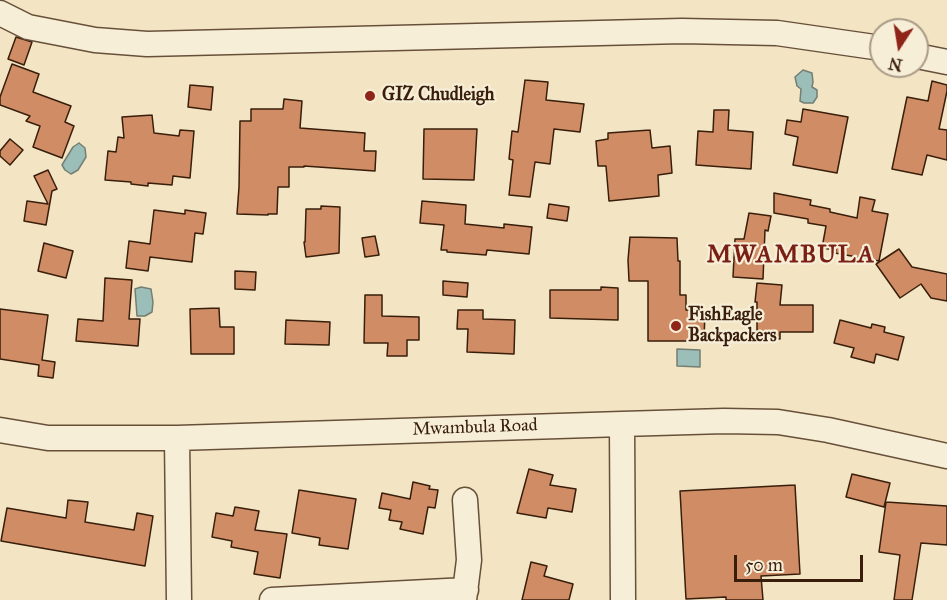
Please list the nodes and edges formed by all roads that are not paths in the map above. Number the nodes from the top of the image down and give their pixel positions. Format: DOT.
graph roads {
  1 [pos="0,14"];
  2 [pos="869,46"];
  3 [pos="929,58"];
  4 [pos="947,62"];
  5 [pos="622,424"];
  6 [pos="0,430"];
  7 [pos="177,438"];
  8 [pos="947,456"];
  9 [pos="465,500"];
  10 [pos="465,595"];
  11 [pos="179,600"];
  12 [pos="272,600"];
  13 [pos="623,600"];
  1 -- 2 [label="street"];
  3 -- 4 [label="street"];
  5 -- 7 [label="street, Mwambula Road"];
  5 -- 8 [label="street, Mwambula Road"];
  5 -- 13 [label="street"];
  6 -- 7 [label="street, Mwambula Road"];
  7 -- 11 [label="street"];
  9 -- 10 [label="street"];
  10 -- 12 [label="street"];
}
